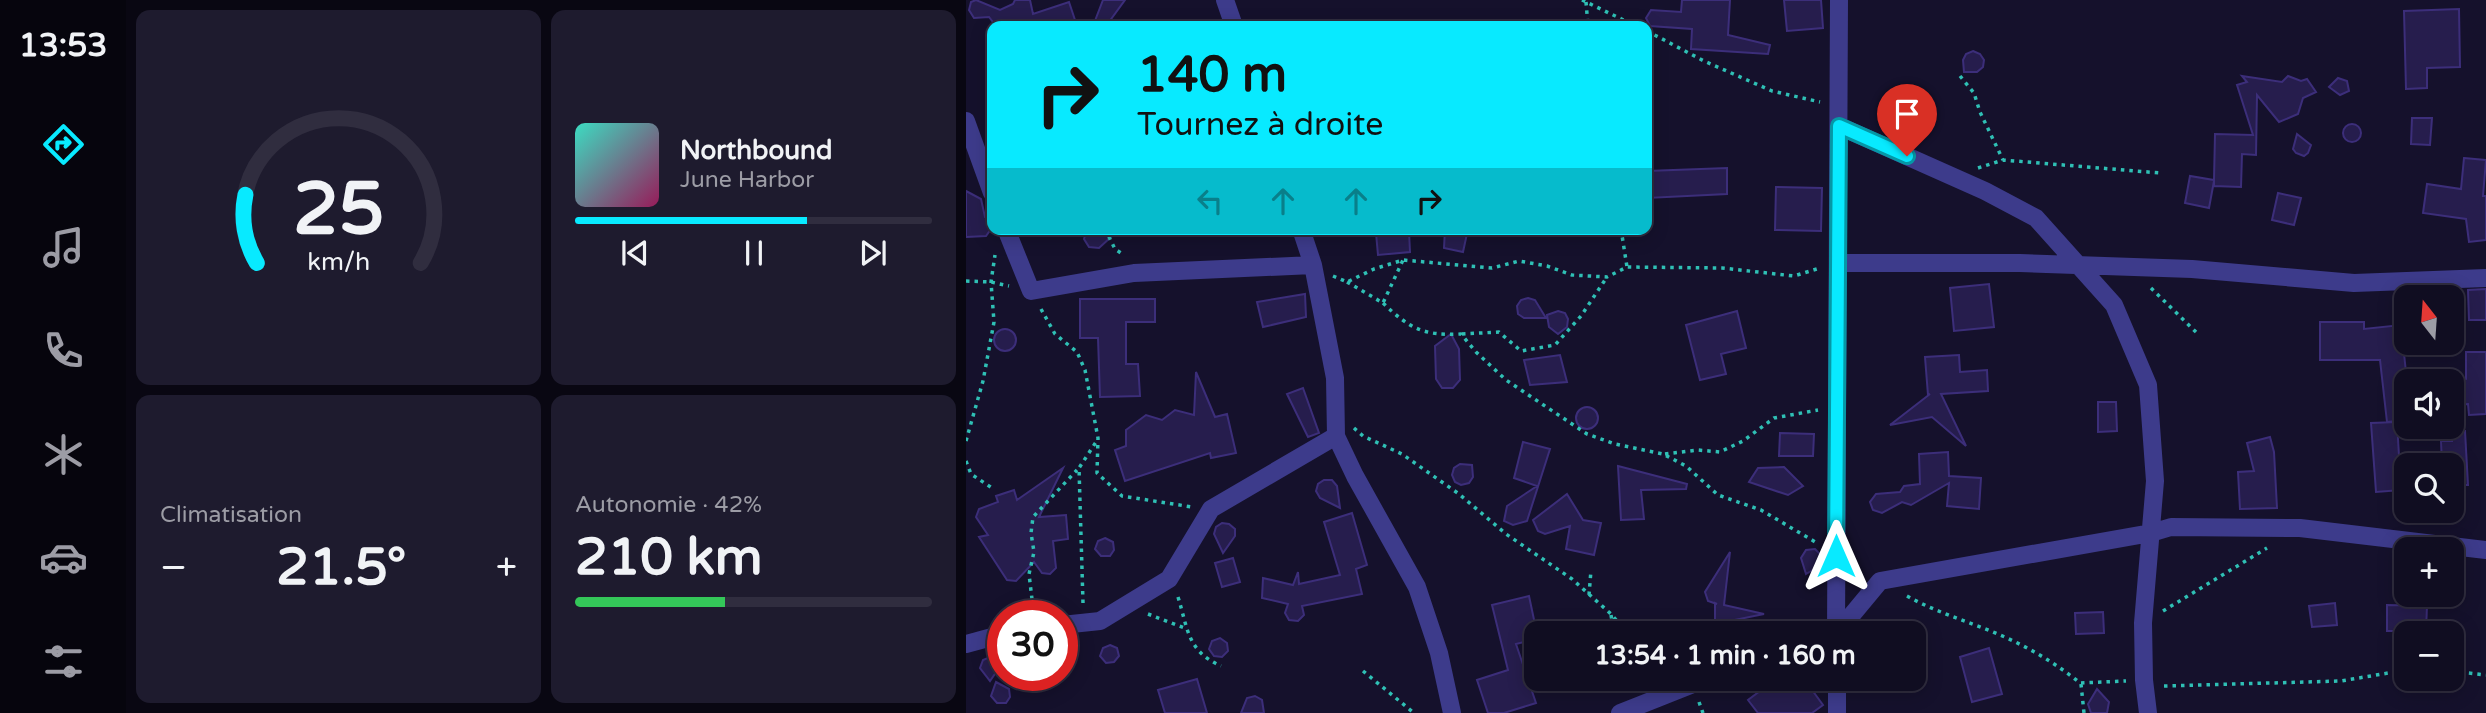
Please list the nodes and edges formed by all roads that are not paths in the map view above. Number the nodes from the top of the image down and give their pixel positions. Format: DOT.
graph roads {
  1 [pos="1225,0"];
  2 [pos="1839,0"];
  3 [pos="1232,21"];
  4 [pos="966,121"];
  5 [pos="1839,126"];
  6 [pos="987,179"];
  7 [pos="1303,235"];
  8 [pos="1002,236"];
  9 [pos="1838,263"];
  10 [pos="1312,265"];
  11 [pos="2080,265"];
  12 [pos="2486,278"];
  13 [pos="1336,436"];
  14 [pos="2151,533"];
  15 [pos="2486,550"];
  16 [pos="1836,621"];
  17 [pos="1847,621"];
  18 [pos="1078,624"];
  19 [pos="987,638"];
  20 [pos="966,644"];
  21 [pos="1676,691"];
  22 [pos="1837,691"];
  23 [pos="1452,713"];
  24 [pos="1620,713"];
  25 [pos="1837,713"];
  26 [pos="2148,713"];
  1 -- 3 [label="street"];
  2 -- 5 [label="street"];
  4 -- 6 [label="street"];
  5 -- 9 [label="street"];
  5 -- 11 [label="street"];
  7 -- 10 [label="street"];
  8 -- 10 [label="street"];
  9 -- 11 [label="street"];
  9 -- 16 [label="street"];
  10 -- 13 [label="street"];
  11 -- 12 [label="street"];
  11 -- 14 [label="street"];
  13 -- 18 [label="street"];
  13 -- 23 [label="street"];
  14 -- 15 [label="street"];
  14 -- 17 [label="street"];
  14 -- 26 [label="street"];
  19 -- 20 [label="street"];
  21 -- 24 [label="street"];
  22 -- 25 [label="street"];
}
